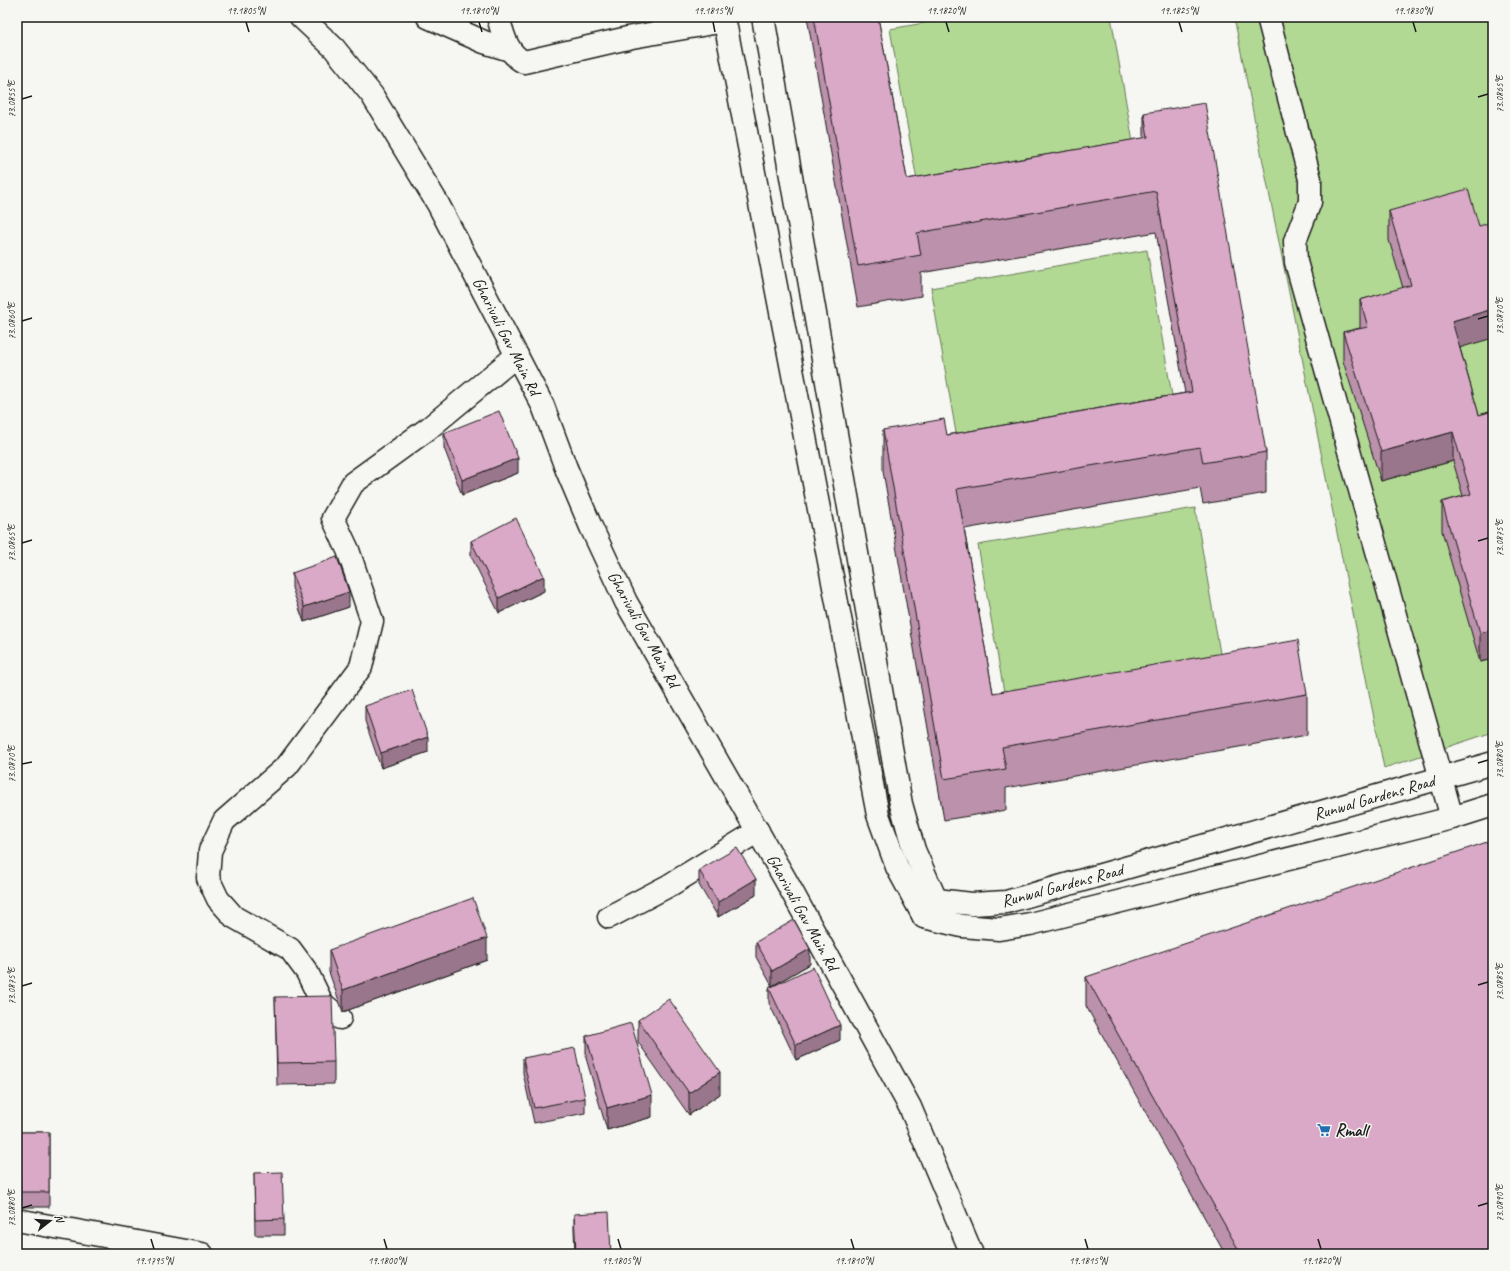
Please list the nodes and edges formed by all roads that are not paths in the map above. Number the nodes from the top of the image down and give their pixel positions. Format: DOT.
graph roads {
  1 [pos="301,17"];
  2 [pos="428,17"];
  3 [pos="498,17"];
  4 [pos="763,17"];
  5 [pos="1268,17"];
  6 [pos="724,19"];
  7 [pos="510,50"];
  8 [pos="517,355"];
  9 [pos="1493,763"];
  10 [pos="1440,778"];
  11 [pos="1493,805"];
  12 [pos="1452,818"];
  13 [pos="758,831"];
  14 [pos="930,908"];
  15 [pos="609,917"];
  16 [pos="340,1018"];
  17 [pos="17,1220"];
  18 [pos="202,1254"];
  19 [pos="972,1254"];
  1 -- 8 [label="street, Gharivali Gav Main Rd"];
  2 -- 7 [label="street"];
  3 -- 7 [label="street"];
  4 -- 14 [label="street"];
  5 -- 10 [label="street"];
  6 -- 7 [label="street"];
  6 -- 14 [label="street"];
  8 -- 13 [label="street, Gharivali Gav Main Rd"];
  8 -- 16 [label="street"];
  9 -- 10 [label="street, Runwal Gardens Road"];
  10 -- 12 [label="street"];
  10 -- 14 [label="street, Runwal Gardens Road"];
  11 -- 12 [label="street, Runwal Gardens Road"];
  12 -- 14 [label="street, Runwal Gardens Road"];
  13 -- 15 [label="street"];
  13 -- 19 [label="street, Gharivali Gav Main Rd"];
  17 -- 18 [label="street"];
}
